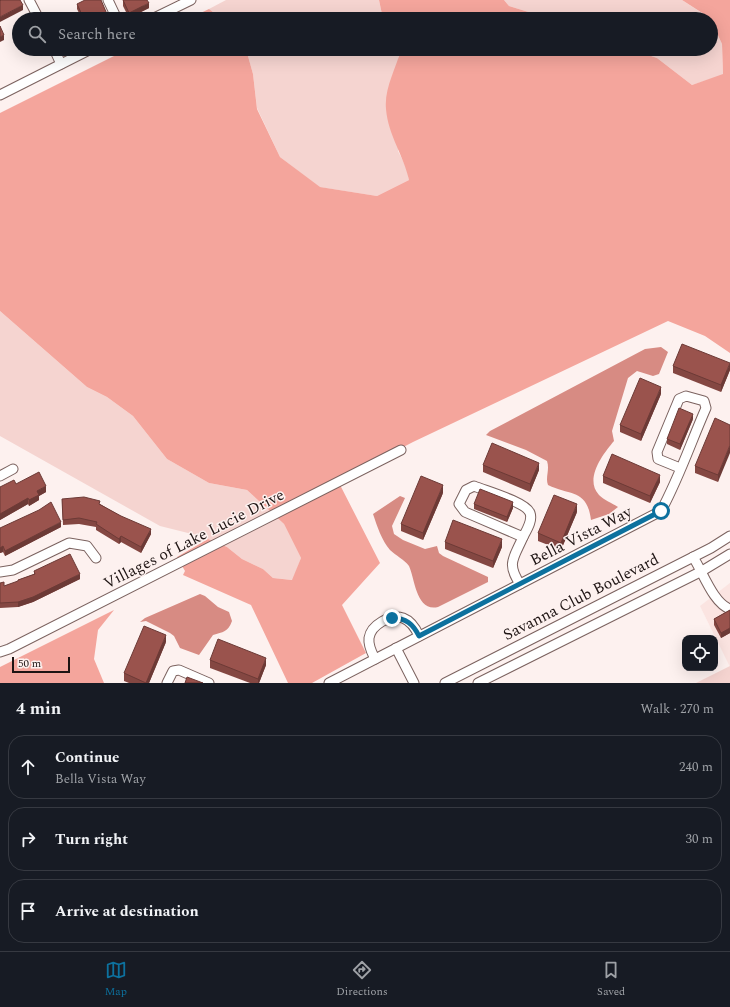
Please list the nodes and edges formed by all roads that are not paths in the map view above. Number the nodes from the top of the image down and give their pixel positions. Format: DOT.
graph roads {
  1 [pos="29,0"];
  2 [pos="108,0"];
  3 [pos="188,1"];
  4 [pos="35,12"];
  5 [pos="114,12"];
  6 [pos="166,12"];
  7 [pos="57,56"];
  8 [pos="77,56"];
  9 [pos="61,64"];
  10 [pos="0,95"];
  11 [pos="401,450"];
  12 [pos="680,468"];
  13 [pos="13,469"];
  14 [pos="0,476"];
  15 [pos="730,536"];
  16 [pos="522,537"];
  17 [pos="730,554"];
  18 [pos="693,557"];
  19 [pos="96,558"];
  20 [pos="702,571"];
  21 [pos="0,572"];
  22 [pos="520,584"];
  23 [pos="730,608"];
  24 [pos="419,636"];
  25 [pos="396,648"];
  26 [pos="0,652"];
  27 [pos="375,659"];
  28 [pos="167,683"];
  29 [pos="209,683"];
  30 [pos="328,683"];
  31 [pos="414,683"];
  32 [pos="445,683"];
  33 [pos="478,683"];
  1 -- 4 [label="street"];
  2 -- 5 [label="street"];
  3 -- 6 [label="street"];
  7 -- 9 [label="street"];
  8 -- 9 [label="street"];
  9 -- 10 [label="street"];
  11 -- 26 [label="street, Villages of Lake Lucie Drive"];
  12 -- 12 [label="street, Bella Vista Way"];
  12 -- 22 [label="street, Bella Vista Way"];
  13 -- 14 [label="street"];
  15 -- 18 [label="street, Savanna Club Boulevard"];
  16 -- 16 [label="street, Bella Vista Way"];
  16 -- 22 [label="street, Bella Vista Way"];
  17 -- 20 [label="street, Savanna Club Boulevard"];
  18 -- 20 [label="street"];
  18 -- 32 [label="street, Savanna Club Boulevard"];
  19 -- 21 [label="street"];
  20 -- 23 [label="street"];
  20 -- 33 [label="street, Savanna Club Boulevard"];
  22 -- 24 [label="street, Bella Vista Way"];
  24 -- 25 [label="street, Bella Vista Way"];
  24 -- 27 [label="street"];
  25 -- 27 [label="street, Bella Vista Way"];
  25 -- 31 [label="street"];
  27 -- 30 [label="street, Bella Vista Way"];
  28 -- 29 [label="street"];
}
